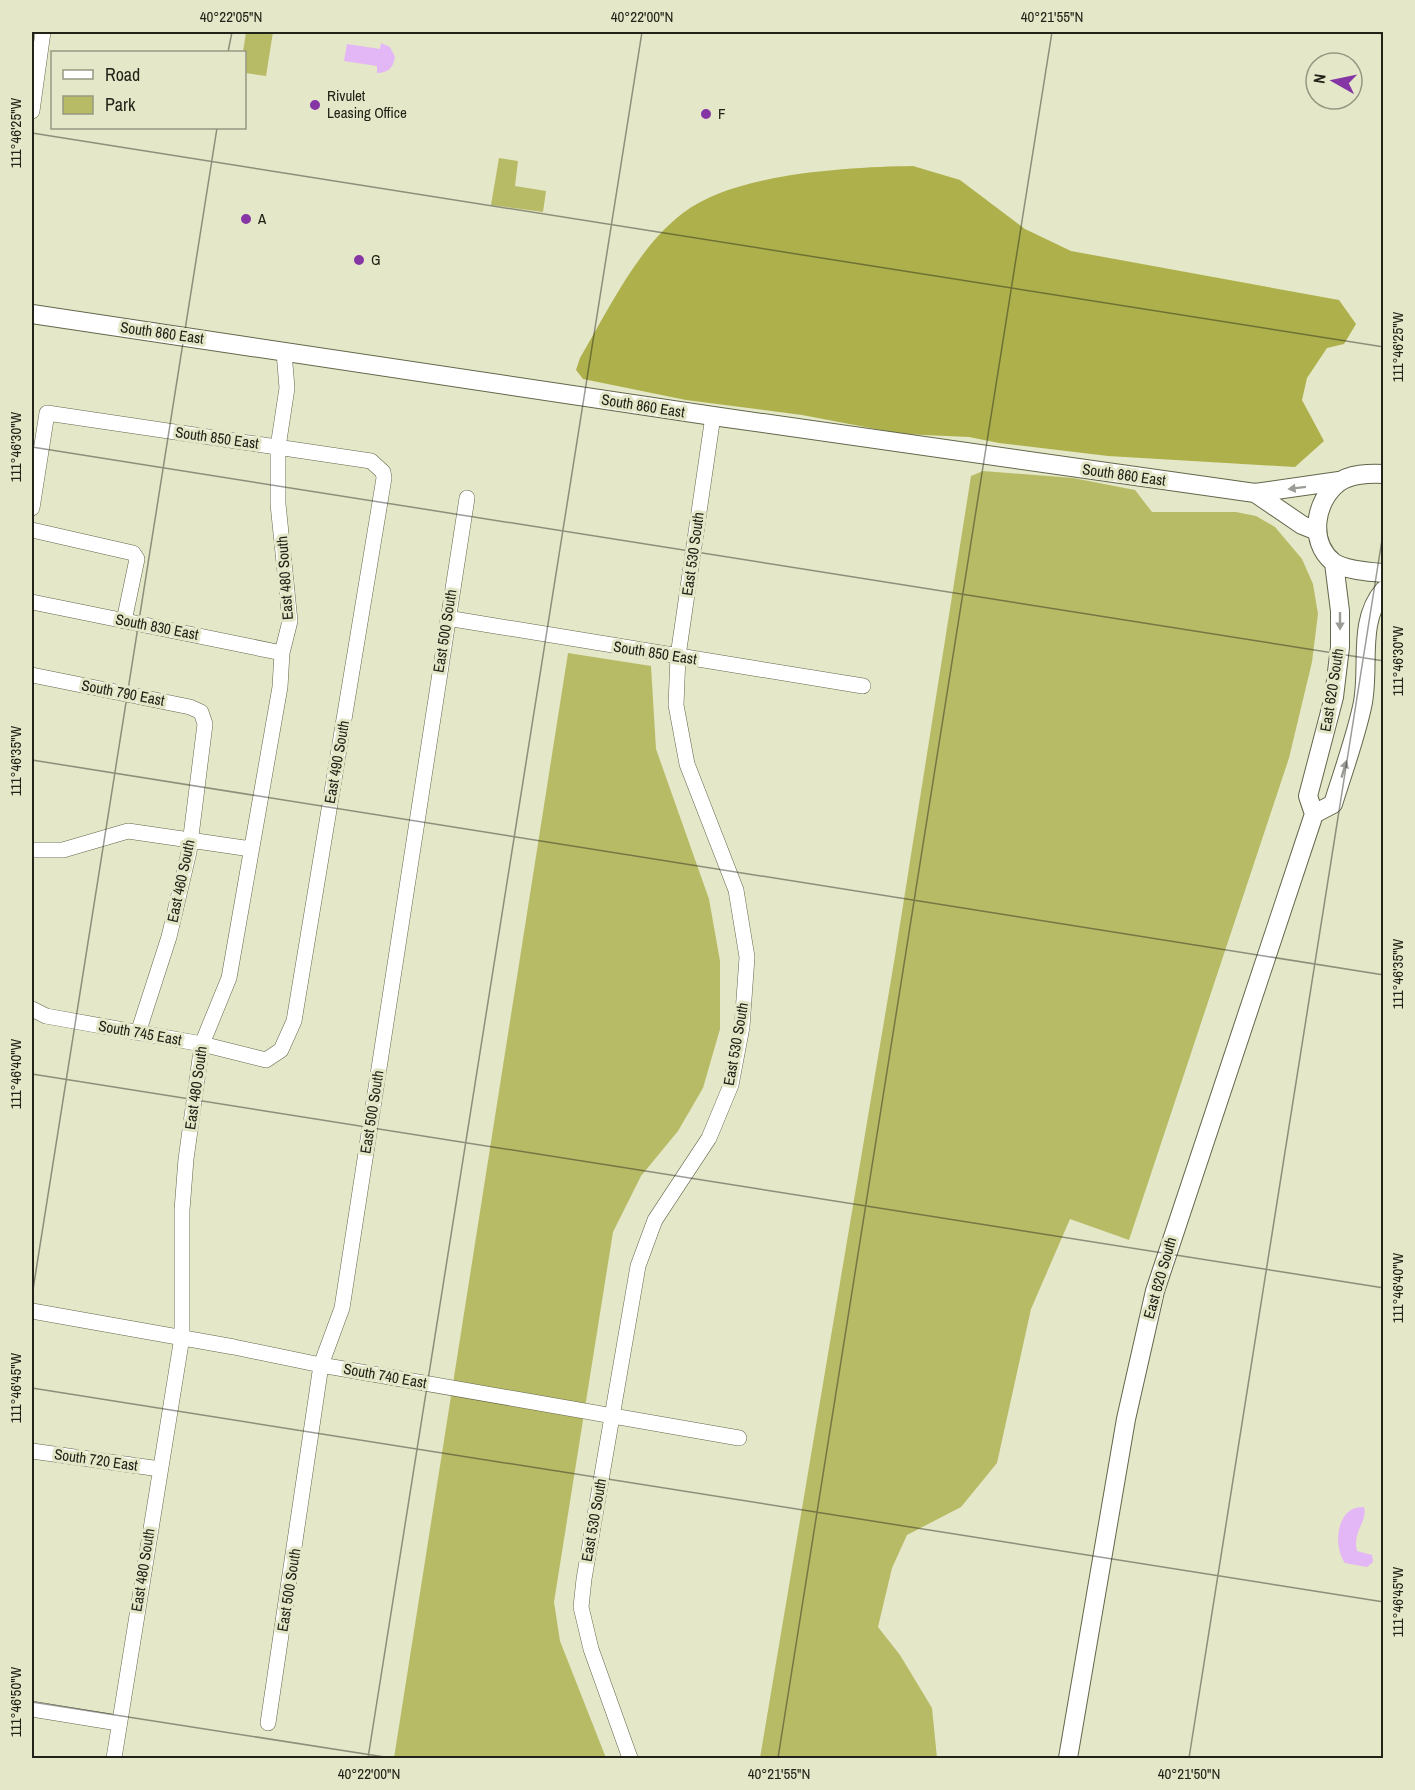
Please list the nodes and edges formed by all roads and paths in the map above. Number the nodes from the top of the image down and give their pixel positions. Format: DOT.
graph roads {
  1 [pos="43,32"];
  2 [pos="32,111"];
  3 [pos="32,314"];
  4 [pos="284,352"];
  5 [pos="713,416"];
  6 [pos="278,447"];
  7 [pos="383,472"];
  8 [pos="1383,474"];
  9 [pos="1339,481"];
  10 [pos="1255,493"];
  11 [pos="467,498"];
  12 [pos="32,508"];
  13 [pos="32,530"];
  14 [pos="1317,531"];
  15 [pos="1334,563"];
  16 [pos="1383,573"];
  17 [pos="1383,590"];
  18 [pos="32,602"];
  19 [pos="447,618"];
  20 [pos="124,621"];
  21 [pos="282,653"];
  22 [pos="678,656"];
  23 [pos="32,675"];
  24 [pos="862,686"];
  25 [pos="205,724"];
  26 [pos="1314,814"];
  27 [pos="190,840"];
  28 [pos="251,849"];
  29 [pos="32,850"];
  30 [pos="32,1009"];
  31 [pos="138,1033"];
  32 [pos="202,1044"];
  33 [pos="281,1050"];
  34 [pos="32,1311"];
  35 [pos="182,1337"];
  36 [pos="321,1365"];
  37 [pos="612,1414"];
  38 [pos="739,1438"];
  39 [pos="32,1451"];
  40 [pos="160,1469"];
  41 [pos="32,1709"];
  42 [pos="118,1723"];
  43 [pos="268,1723"];
  44 [pos="114,1758"];
  45 [pos="630,1758"];
  46 [pos="1068,1758"];
  1 -- 2 [label="street"];
  3 -- 4 [label="street, South 860 East"];
  4 -- 5 [label="street, South 860 East"];
  4 -- 6 [label="street, East 480 South"];
  5 -- 10 [label="street, South 860 East"];
  5 -- 22 [label="street, East 530 South"];
  6 -- 7 [label="street, South 850 East"];
  6 -- 12 [label="street, South 850 East"];
  6 -- 21 [label="street, East 480 South"];
  7 -- 33 [label="street, East 490 South"];
  8 -- 9 [label="street, South 860 East"];
  9 -- 10 [label="street, South 860 East, one-way"];
  9 -- 14 [label="street"];
  10 -- 14 [label="street, South 860 East"];
  11 -- 19 [label="street, East 500 South"];
  13 -- 20 [label="street"];
  14 -- 15 [label="street"];
  15 -- 16 [label="street"];
  15 -- 26 [label="street, East 620 South, one-way"];
  26 -- 17 [label="street, East 620 South, one-way"];
  18 -- 20 [label="street, South 830 East"];
  19 -- 22 [label="street, South 850 East"];
  19 -- 36 [label="street, East 500 South"];
  20 -- 21 [label="street, South 830 East"];
  21 -- 28 [label="street, East 480 South"];
  22 -- 24 [label="street, South 850 East"];
  22 -- 37 [label="street, East 530 South"];
  23 -- 25 [label="street, South 790 East"];
  25 -- 27 [label="street, East 460 South"];
  26 -- 46 [label="street, East 620 South"];
  27 -- 28 [label="street"];
  27 -- 29 [label="street"];
  27 -- 31 [label="street, East 460 South"];
  28 -- 32 [label="street, East 480 South"];
  30 -- 31 [label="street, South 745 East"];
  31 -- 32 [label="street, South 745 East"];
  32 -- 33 [label="street, South 745 East"];
  32 -- 35 [label="street, East 480 South"];
  34 -- 35 [label="street, South 740 East"];
  35 -- 36 [label="street, South 740 East"];
  35 -- 40 [label="street, East 480 South"];
  36 -- 37 [label="street, South 740 East"];
  36 -- 43 [label="street, East 500 South"];
  37 -- 38 [label="street, South 740 East"];
  37 -- 45 [label="street, East 530 South"];
  39 -- 40 [label="street, South 720 East"];
  40 -- 42 [label="street, East 480 South"];
  41 -- 42 [label="street"];
  42 -- 44 [label="street, East 480 South"];
}
